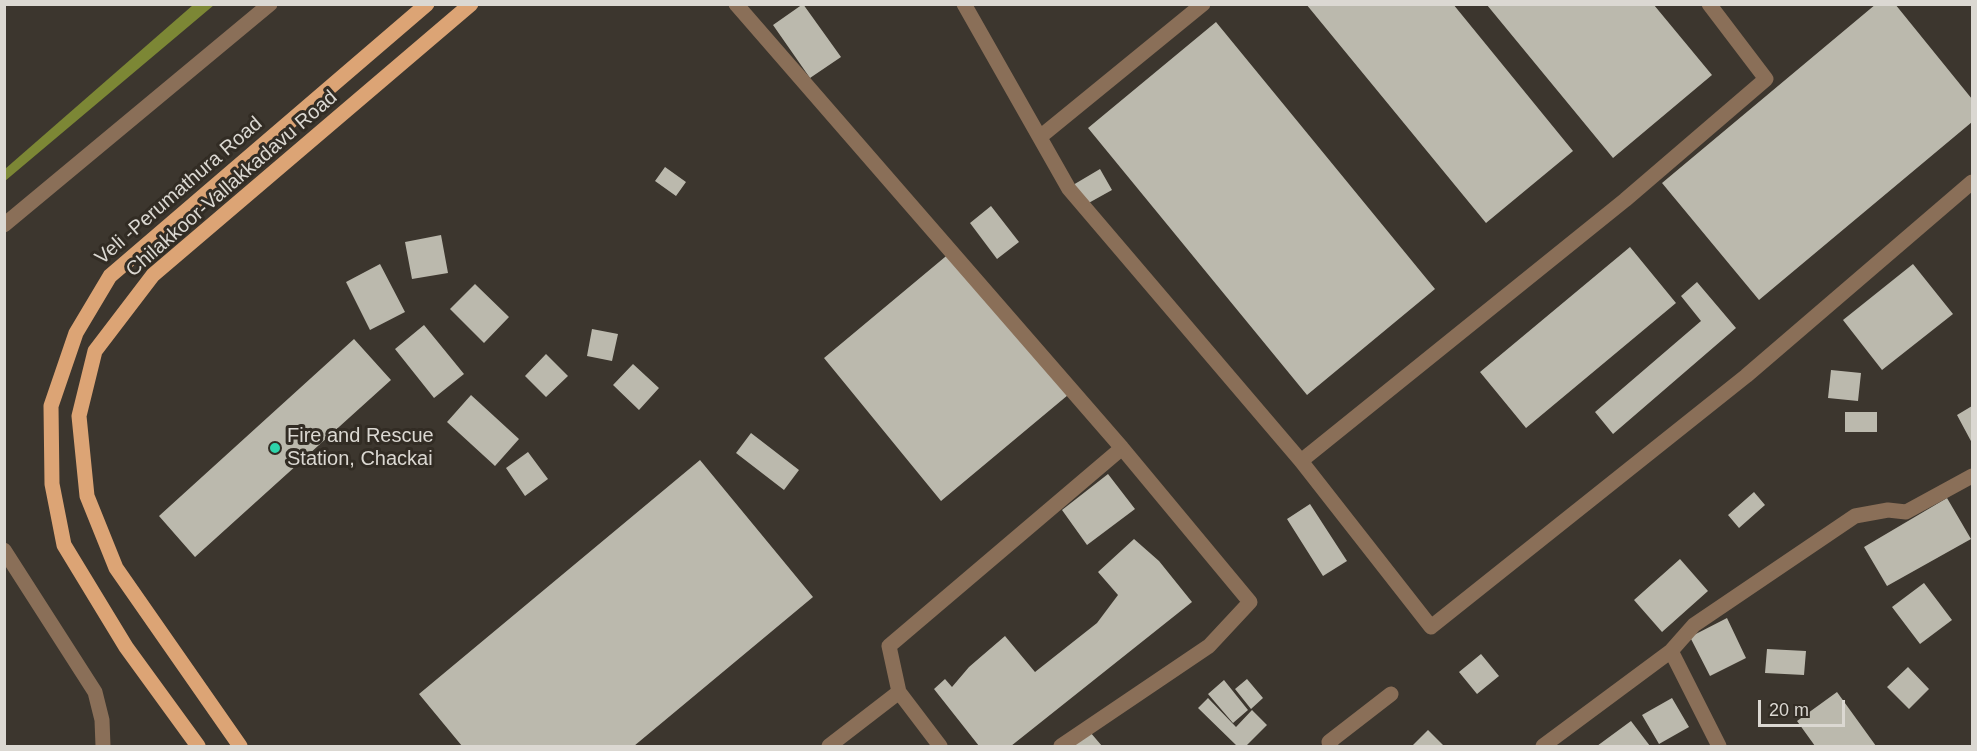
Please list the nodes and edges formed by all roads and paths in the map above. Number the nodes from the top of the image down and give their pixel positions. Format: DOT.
graph roads {
  1 [pos="270,4"];
  2 [pos="427,4"];
  3 [pos="471,4"];
  4 [pos="736,4"];
  5 [pos="964,4"];
  6 [pos="1203,4"];
  7 [pos="1708,4"];
  8 [pos="1040,137"];
  9 [pos="1972,182"];
  10 [pos="4,225"];
  11 [pos="1122,448"];
  12 [pos="1301,461"];
  13 [pos="1972,476"];
  14 [pos="4,550"];
  15 [pos="1671,651"];
  16 [pos="899,692"];
  17 [pos="1391,694"];
  18 [pos="103,747"];
  19 [pos="198,747"];
  20 [pos="240,747"];
  21 [pos="829,747"];
  22 [pos="940,747"];
  23 [pos="1060,747"];
  24 [pos="1331,747"];
  25 [pos="1544,747"];
  26 [pos="1719,747"];
  1 -- 10 [label="street"];
  2 -- 19 [label="main road, Veli -Perumathura Road"];
  3 -- 20 [label="main road, Chilakkoor-Vallakkadavu Road"];
  4 -- 11 [label="street"];
  5 -- 8 [label="street"];
  6 -- 8 [label="street"];
  7 -- 12 [label="street"];
  8 -- 12 [label="street"];
  9 -- 12 [label="street"];
  11 -- 16 [label="street"];
  11 -- 23 [label="street"];
  13 -- 15 [label="street"];
  14 -- 18 [label="street"];
  15 -- 25 [label="street"];
  15 -- 26 [label="street"];
  16 -- 21 [label="street"];
  16 -- 22 [label="street"];
  17 -- 24 [label="street"];
}
